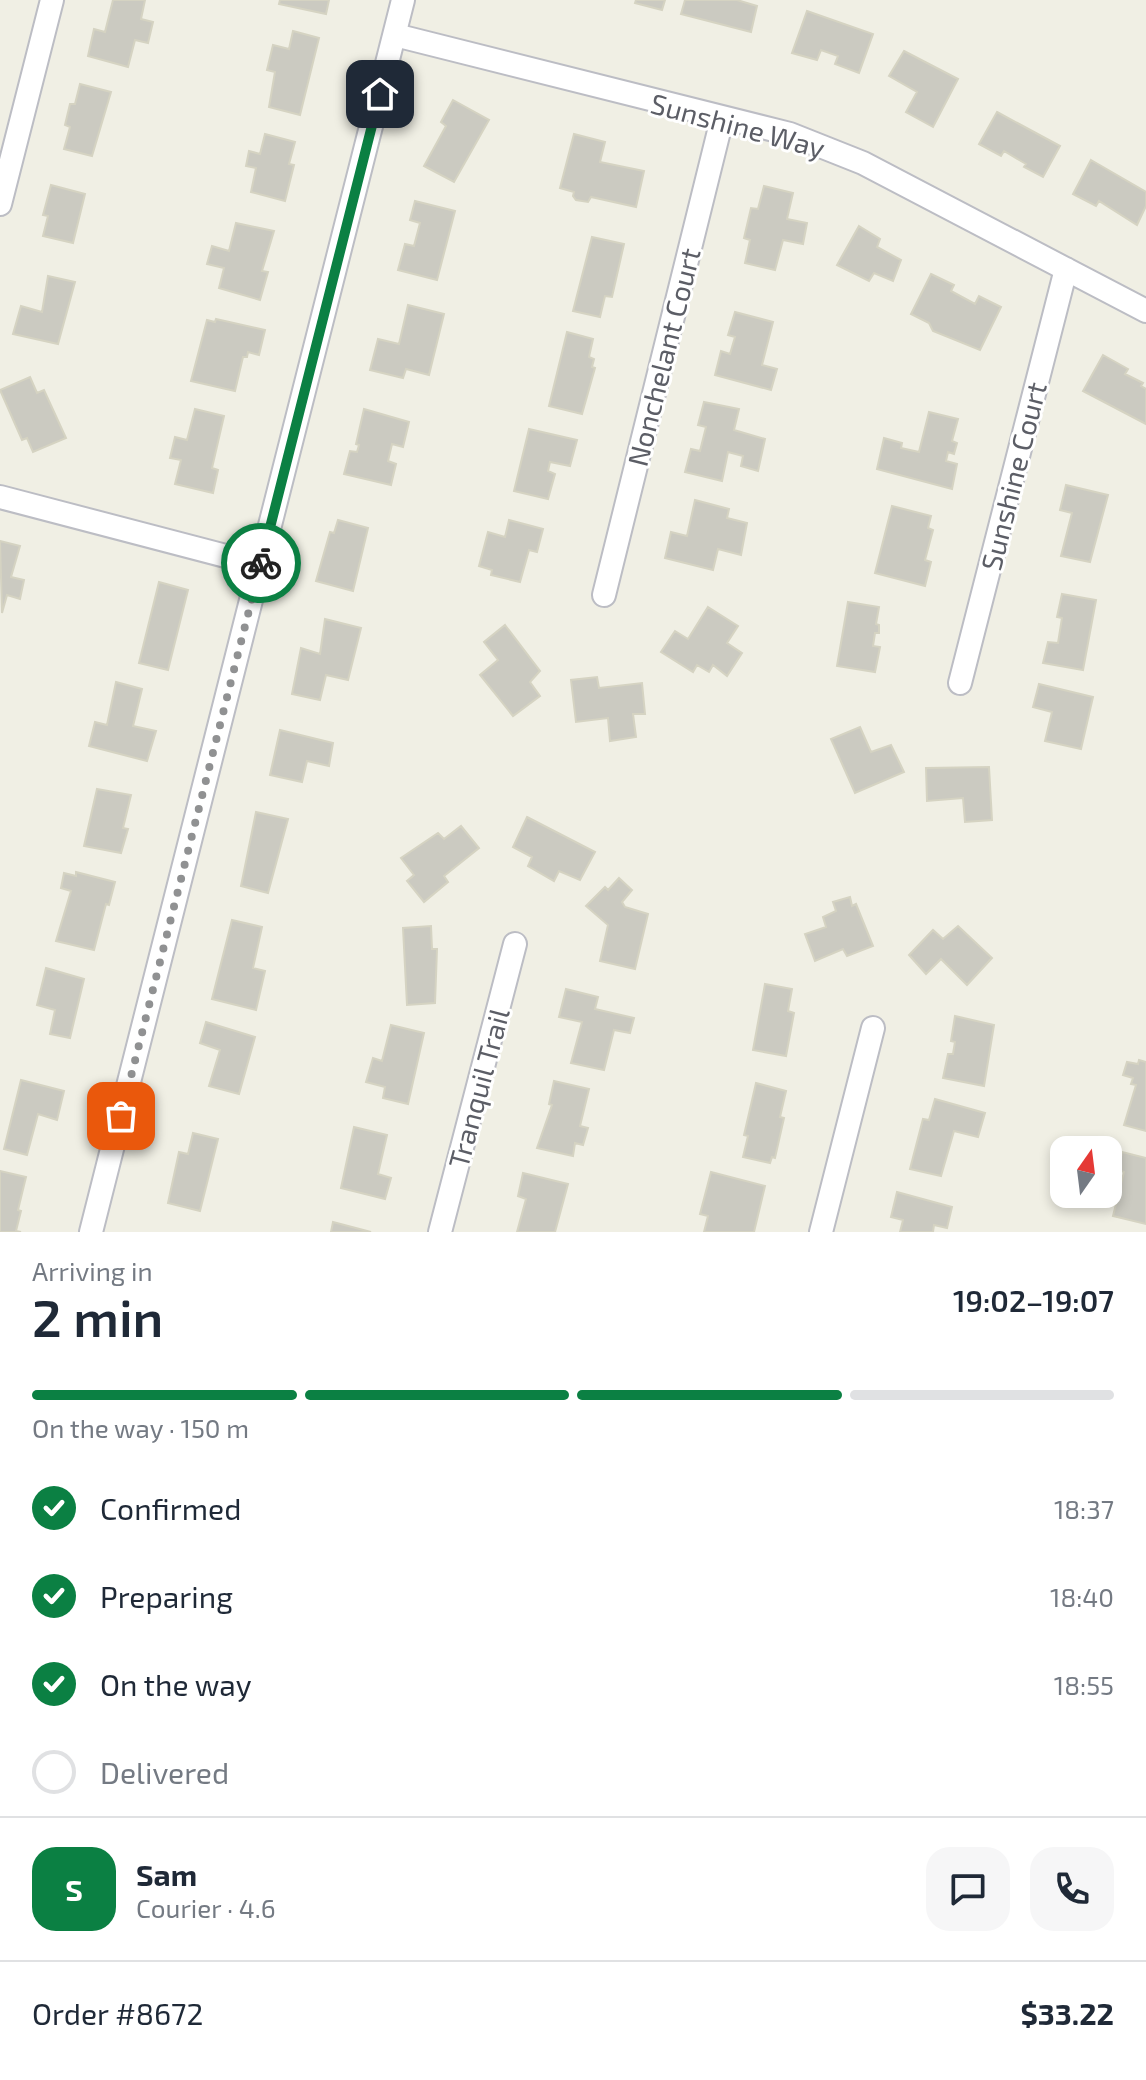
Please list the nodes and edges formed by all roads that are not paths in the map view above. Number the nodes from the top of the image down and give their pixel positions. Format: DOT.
graph roads {
  1 [pos="52,0"];
  2 [pos="403,0"];
  3 [pos="395,35"];
  4 [pos="722,119"];
  5 [pos="0,204"];
  6 [pos="1066,269"];
  7 [pos="1146,311"];
  8 [pos="0,497"];
  9 [pos="260,565"];
  10 [pos="604,595"];
  11 [pos="960,683"];
  12 [pos="515,944"];
  13 [pos="873,1028"];
  14 [pos="91,1232"];
  15 [pos="440,1232"];
  16 [pos="821,1232"];
  1 -- 5 [label="street"];
  2 -- 3 [label="street"];
  3 -- 4 [label="street, Sunshine Way"];
  3 -- 9 [label="street"];
  4 -- 6 [label="street, Sunshine Way"];
  4 -- 10 [label="street, Nonchelant Court"];
  6 -- 7 [label="street, Sunshine Way"];
  6 -- 11 [label="street, Sunshine Court"];
  8 -- 9 [label="street"];
  9 -- 14 [label="street"];
  12 -- 15 [label="street, Tranquil Trail"];
  13 -- 16 [label="street"];
}
